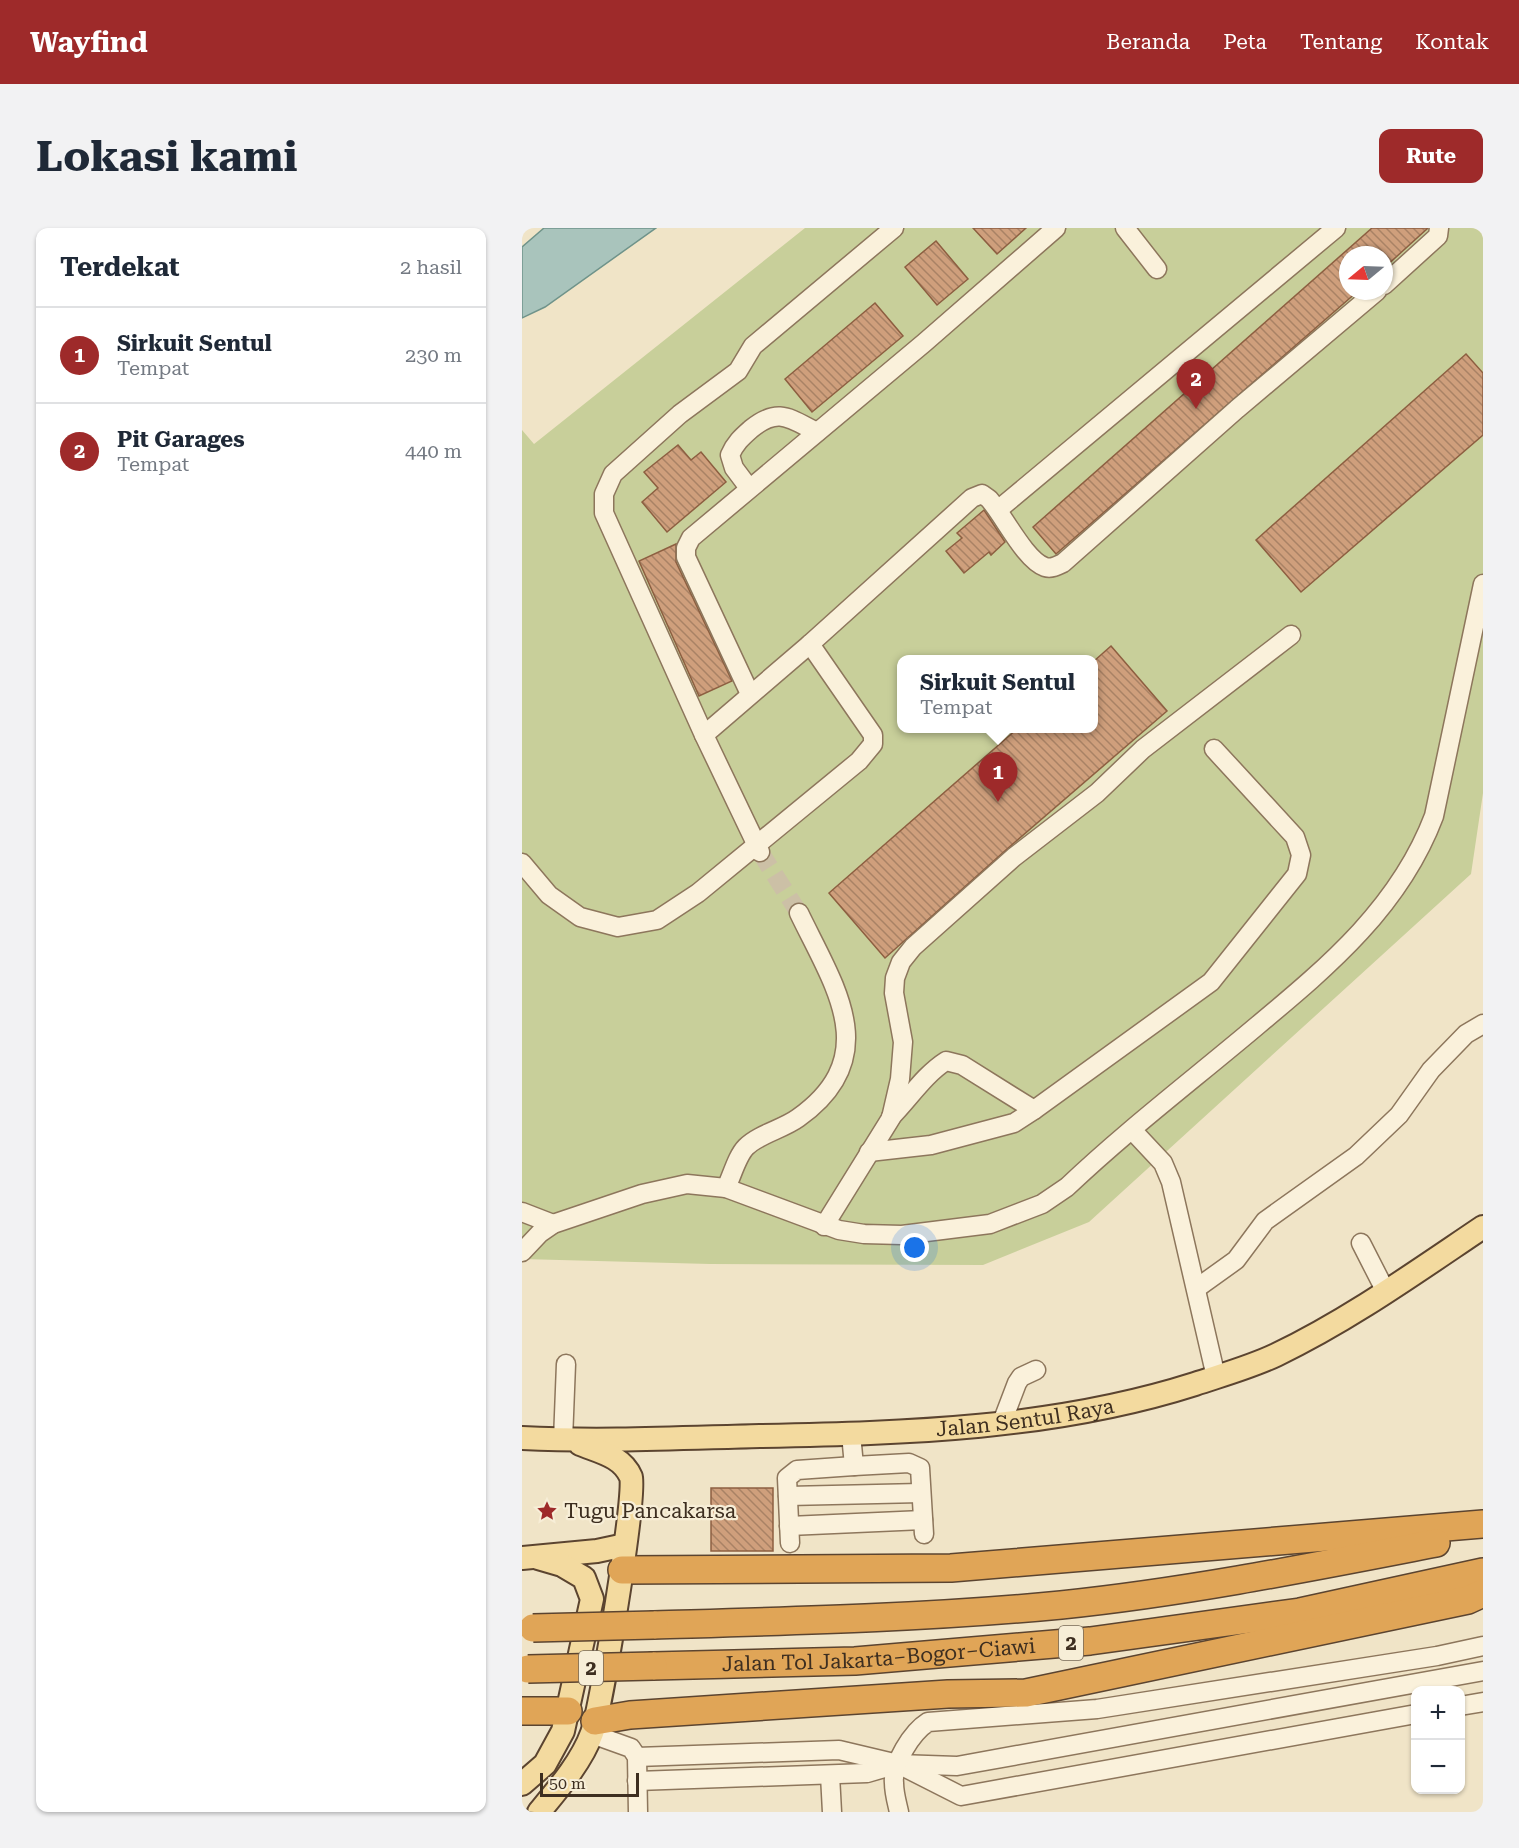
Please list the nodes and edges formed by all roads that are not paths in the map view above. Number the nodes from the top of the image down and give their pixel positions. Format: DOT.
graph roads {
  1 [pos="894,228"];
  2 [pos="1056,228"];
  3 [pos="1125,228"];
  4 [pos="1336,228"];
  5 [pos="1439,228"];
  6 [pos="1157,269"];
  7 [pos="1393,277"];
  8 [pos="1366,300"];
  9 [pos="817,432"];
  10 [pos="749,488"];
  11 [pos="999,509"];
  12 [pos="1483,584"];
  13 [pos="1291,635"];
  14 [pos="810,644"];
  15 [pos="750,694"];
  16 [pos="704,735"];
  17 [pos="1214,749"];
  18 [pos="758,848"];
  19 [pos="522,863"];
  20 [pos="799,913"];
  21 [pos="1483,1024"];
  22 [pos="1034,1110"];
  23 [pos="891,1118"];
  24 [pos="1132,1131"];
  25 [pos="869,1152"];
  26 [pos="726,1188"];
  27 [pos="522,1212"];
  28 [pos="553,1224"];
  29 [pos="824,1226"];
  30 [pos="1483,1227"];
  31 [pos="1361,1243"];
  32 [pos="522,1252"];
  33 [pos="1197,1288"];
  34 [pos="1386,1292"];
  35 [pos="566,1364"];
  36 [pos="1036,1370"];
  37 [pos="1216,1377"];
  38 [pos="1000,1425"];
  39 [pos="851,1434"];
  40 [pos="522,1438"];
  41 [pos="567,1440"];
  42 [pos="854,1466"];
  43 [pos="921,1493"];
  44 [pos="788,1496"];
  45 [pos="1483,1524"];
  46 [pos="1483,1534"];
  47 [pos="530,1558"];
  48 [pos="623,1558"];
  49 [pos="1483,1572"];
  50 [pos="1483,1593"];
  51 [pos="528,1628"];
  52 [pos="1483,1646"];
  53 [pos="525,1669"];
  54 [pos="1483,1671"];
  55 [pos="1483,1702"];
  56 [pos="1465,1705"];
  57 [pos="522,1711"];
  58 [pos="568,1711"];
  59 [pos="1411,1715"];
  60 [pos="593,1728"];
  61 [pos="637,1757"];
  62 [pos="898,1764"];
  63 [pos="830,1775"];
  64 [pos="637,1781"];
  65 [pos="522,1784"];
  66 [pos="547,1808"];
  67 [pos="638,1812"];
  68 [pos="832,1812"];
  69 [pos="899,1812"];
  1 -- 16 [label="street"];
  2 -- 9 [label="street"];
  3 -- 6 [label="street"];
  4 -- 11 [label="street"];
  5 -- 7 [label="street"];
  8 -- 11 [label="street"];
  9 -- 10 [label="street"];
  9 -- 10 [label="street"];
  10 -- 15 [label="street"];
  11 -- 14 [label="street"];
  12 -- 24 [label="street"];
  13 -- 23 [label="street"];
  14 -- 15 [label="street"];
  14 -- 18 [label="street"];
  15 -- 16 [label="street"];
  16 -- 18 [label="street"];
  17 -- 22 [label="street"];
  18 -- 19 [label="street"];
  20 -- 26 [label="street"];
  21 -- 33 [label="street"];
  22 -- 23 [label="street"];
  22 -- 25 [label="street"];
  23 -- 25 [label="street"];
  24 -- 29 [label="street"];
  24 -- 33 [label="street"];
  25 -- 29 [label="street"];
  26 -- 28 [label="street"];
  26 -- 29 [label="street"];
  27 -- 28 [label="street"];
  28 -- 32 [label="street"];
  30 -- 34 [label="main road, Jalan Sentul Raya"];
  31 -- 34 [label="street"];
  33 -- 37 [label="street"];
  34 -- 37 [label="main road, Jalan Sentul Raya"];
  35 -- 41 [label="street"];
  36 -- 38 [label="street"];
  37 -- 38 [label="main road, Jalan Sentul Raya"];
  38 -- 39 [label="main road, Jalan Sentul Raya"];
  39 -- 41 [label="main road, Jalan Sentul Raya"];
  39 -- 42 [label="street"];
  40 -- 41 [label="main road, Jalan Sentul Raya"];
  41 -- 48 [label="main road"];
  42 -- 43 [label="street"];
  42 -- 44 [label="street"];
  43 -- 44 [label="street"];
  43 -- 44 [label="street"];
  45 -- 48 [label="highway"];
  46 -- 51 [label="highway, Jalan Tol Jakarta–Bogor–Ciawi / 2, bridge"];
  47 -- 48 [label="main road"];
  47 -- 58 [label="main road"];
  48 -- 60 [label="main road"];
  49 -- 53 [label="highway, Jalan Tol Jakarta–Bogor–Ciawi / 2, bridge"];
  50 -- 60 [label="highway"];
  52 -- 62 [label="street"];
  54 -- 62 [label="street"];
  55 -- 56 [label="street"];
  57 -- 58 [label="highway"];
  58 -- 65 [label="main road"];
  59 -- 62 [label="street"];
  60 -- 61 [label="street"];
  60 -- 66 [label="main road"];
  61 -- 62 [label="street"];
  61 -- 64 [label="street"];
  62 -- 63 [label="street"];
  62 -- 69 [label="street"];
  63 -- 64 [label="street"];
  63 -- 68 [label="street"];
  64 -- 67 [label="street"];
}
